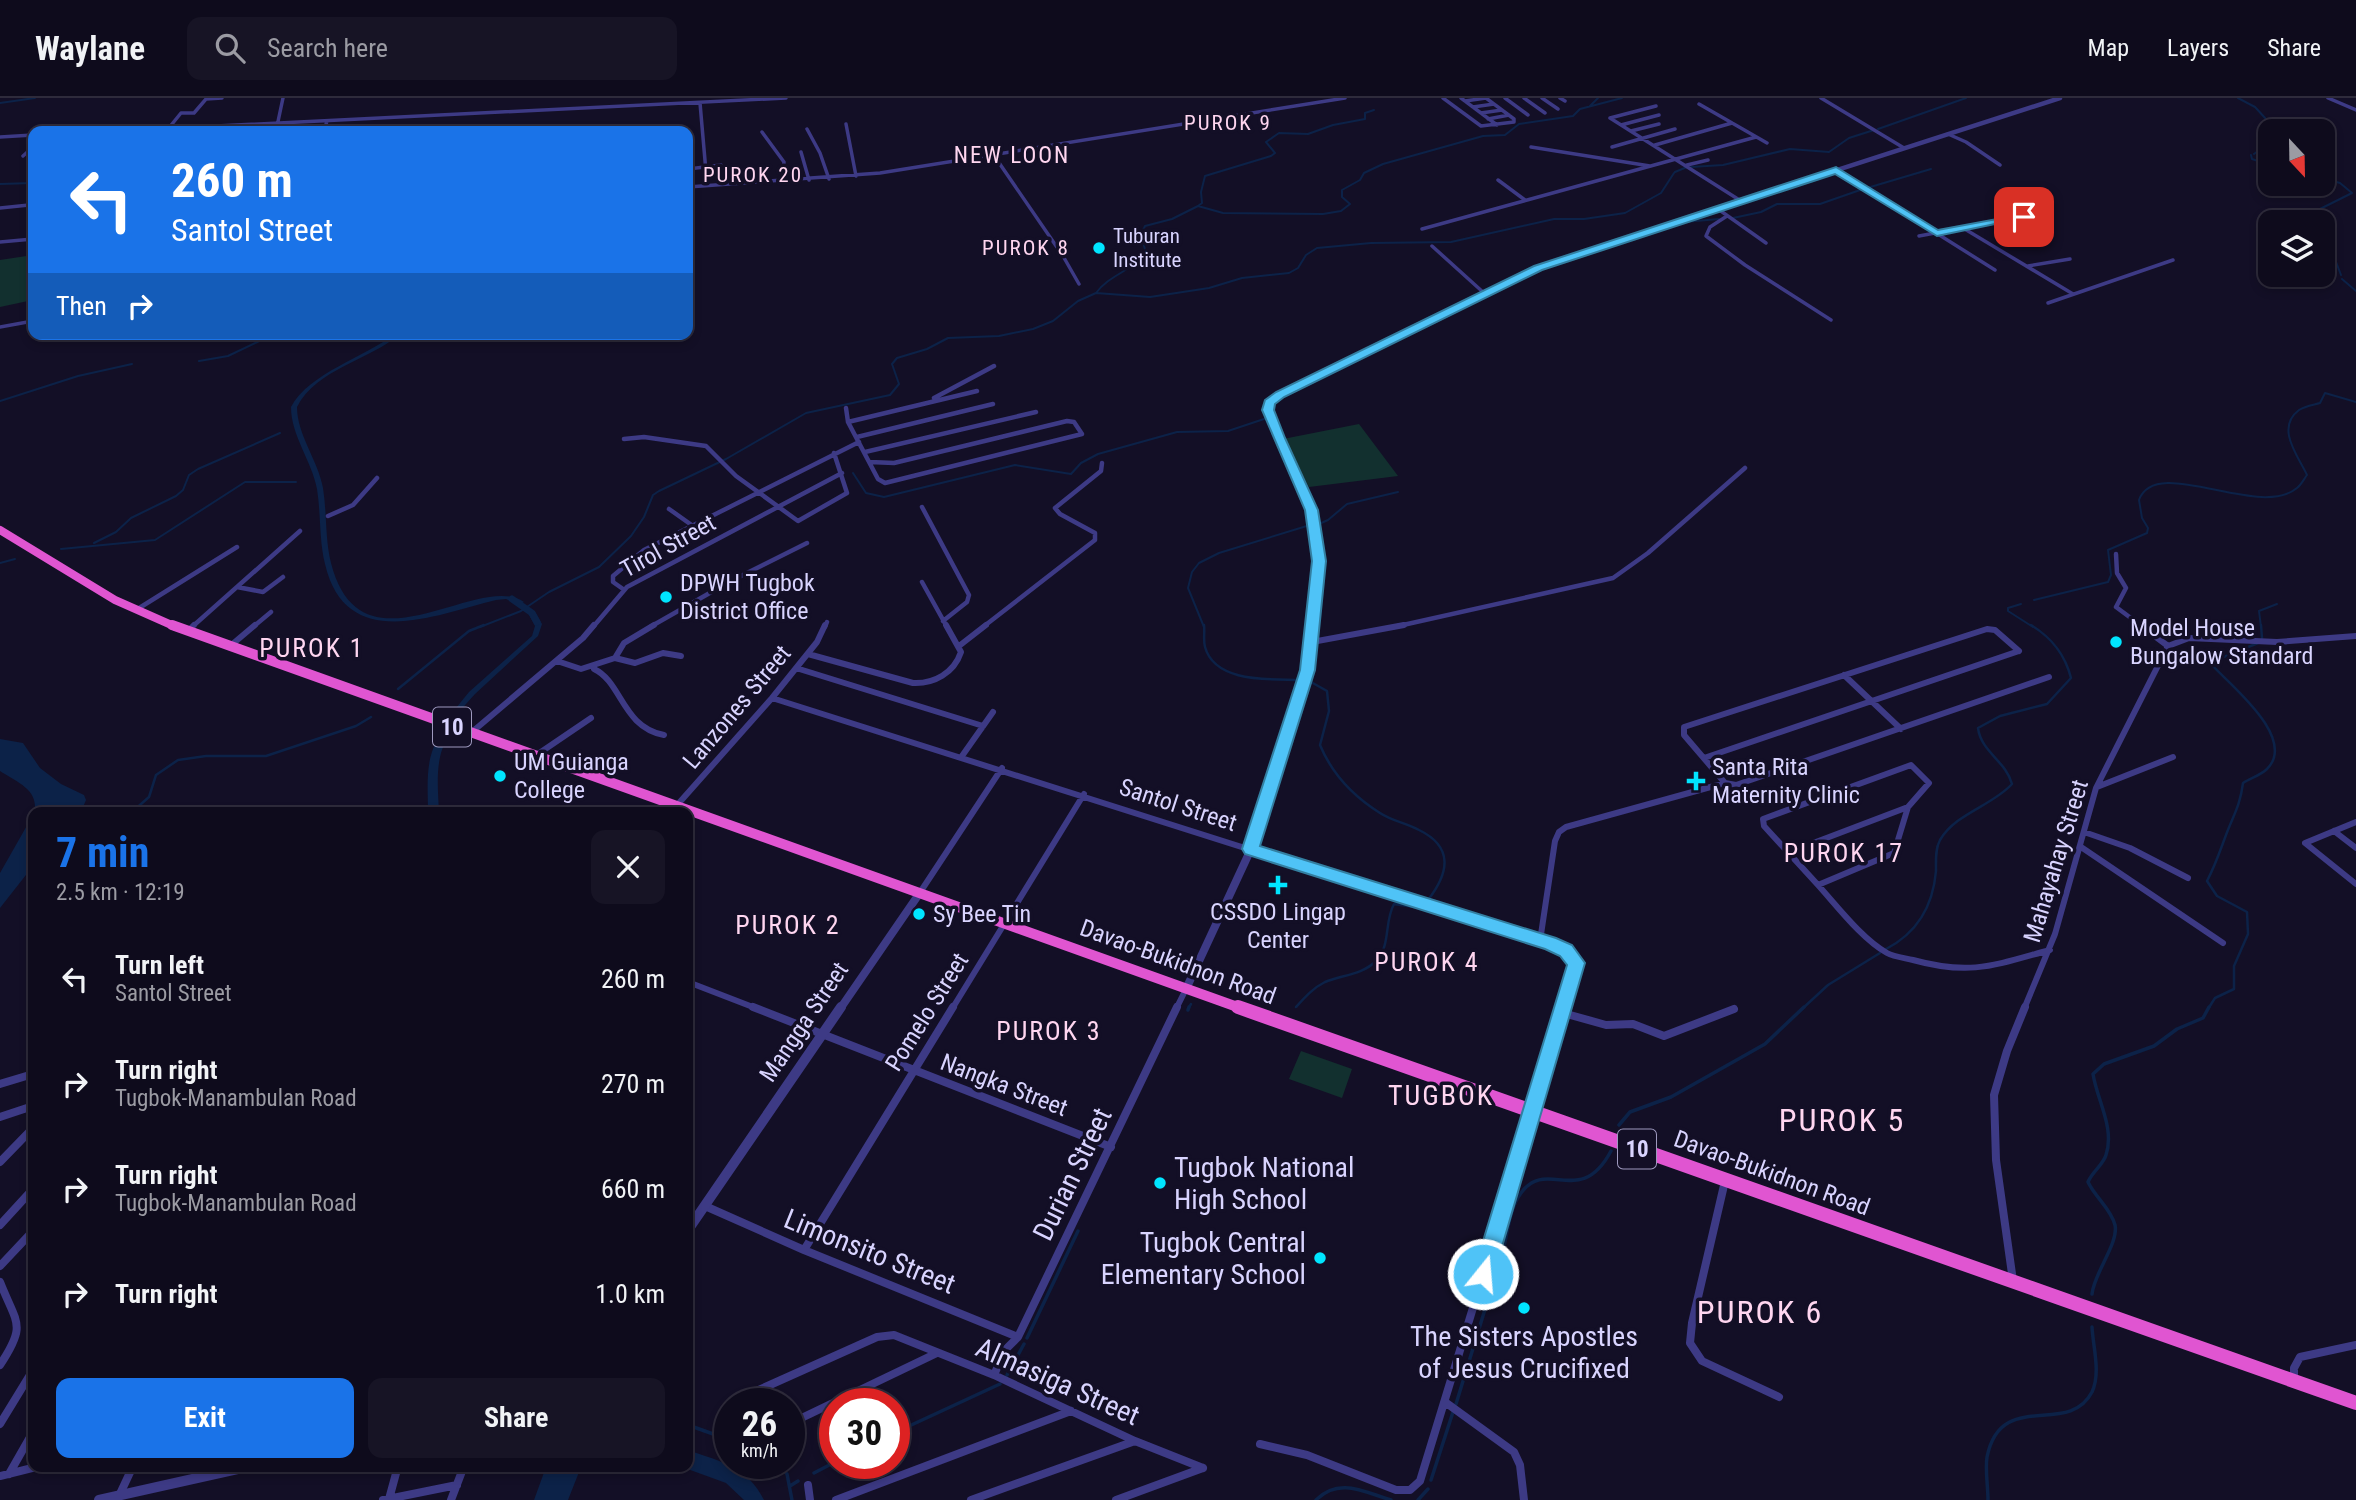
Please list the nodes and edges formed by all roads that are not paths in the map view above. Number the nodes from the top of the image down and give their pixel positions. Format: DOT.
graph roads {
  1 [pos="222,98"];
  2 [pos="283,98"];
  3 [pos="786,98"];
  4 [pos="1345,98"];
  5 [pos="1443,98"];
  6 [pos="1486,98"];
  7 [pos="1505,98"];
  8 [pos="1524,98"];
  9 [pos="1542,98"];
  10 [pos="1560,98"];
  11 [pos="1821,98"];
  12 [pos="2060,98"];
  13 [pos="2328,98"];
  14 [pos="753,99"];
  15 [pos="1463,100"];
  16 [pos="1565,102"];
  17 [pos="700,103"];
  18 [pos="1494,104"];
  19 [pos="1699,104"];
  20 [pos="1656,106"];
  21 [pos="1473,107"];
  22 [pos="1558,108"];
  23 [pos="2355,108"];
  24 [pos="1502,110"];
  25 [pos="1481,113"];
  26 [pos="1545,114"];
  27 [pos="1510,115"];
  28 [pos="1528,115"];
  29 [pos="1659,115"];
  30 [pos="1488,119"];
  31 [pos="327,121"];
  32 [pos="278,123"];
  33 [pos="1732,123"];
  34 [pos="846,124"];
  35 [pos="1659,124"];
  36 [pos="1497,125"];
  37 [pos="1621,125"];
  38 [pos="170,126"];
  39 [pos="223,126"];
  40 [pos="277,126"];
  41 [pos="326,126"];
  42 [pos="807,129"];
  43 [pos="1675,130"];
  44 [pos="1632,131"];
  45 [pos="762,132"];
  46 [pos="1948,134"];
  47 [pos="28,135"];
  48 [pos="1756,136"];
  49 [pos="0,137"];
  50 [pos="1643,138"];
  51 [pos="1767,143"];
  52 [pos="1655,145"];
  53 [pos="1531,147"];
  54 [pos="1612,147"];
  55 [pos="1904,148"];
  56 [pos="28,152"];
  57 [pos="801,152"];
  58 [pos="993,154"];
  59 [pos="23,156"];
  60 [pos="1677,159"];
  61 [pos="1708,160"];
  62 [pos="721,165"];
  63 [pos="1687,165"];
  64 [pos="2000,165"];
  65 [pos="1652,167"];
  66 [pos="693,169"];
  67 [pos="706,169"];
  68 [pos="1836,170"];
  69 [pos="856,176"];
  70 [pos="829,179"];
  71 [pos="809,180"];
  72 [pos="1499,180"];
  73 [pos="782,181"];
  74 [pos="693,187"];
  75 [pos="1542,196"];
  76 [pos="1525,200"];
  77 [pos="1741,201"];
  78 [pos="1552,203"];
  79 [pos="28,205"];
  80 [pos="0,208"];
  81 [pos="1718,209"];
  82 [pos="2042,213"];
  83 [pos="1727,216"];
  84 [pos="1963,228"];
  85 [pos="1422,229"];
  86 [pos="1937,233"];
  87 [pos="1919,236"];
  88 [pos="28,239"];
  89 [pos="0,242"];
  90 [pos="1766,243"];
  91 [pos="1432,246"];
  92 [pos="2070,259"];
  93 [pos="2173,260"];
  94 [pos="2028,266"];
  95 [pos="1995,270"];
  96 [pos="1079,284"];
  97 [pos="1484,293"];
  98 [pos="2073,294"];
  99 [pos="2048,303"];
  100 [pos="1831,320"];
  101 [pos="28,322"];
  102 [pos="0,327"];
  103 [pos="993,366"];
  104 [pos="977,391"];
  105 [pos="927,402"];
  106 [pos="993,404"];
  107 [pos="846,408"];
  108 [pos="970,410"];
  109 [pos="1036,412"];
  110 [pos="848,422"];
  111 [pos="979,425"];
  112 [pos="624,439"];
  113 [pos="858,439"];
  114 [pos="865,452"];
  115 [pos="834,453"];
  116 [pos="870,462"];
  117 [pos="1102,463"];
  118 [pos="1745,468"];
  119 [pos="842,473"];
  120 [pos="377,478"];
  121 [pos="758,493"];
  122 [pos="777,507"];
  123 [pos="922,507"];
  124 [pos="669,509"];
  125 [pos="328,516"];
  126 [pos="693,526"];
  127 [pos="0,530"];
  128 [pos="300,531"];
  129 [pos="807,543"];
  130 [pos="237,547"];
  131 [pos="2116,554"];
  132 [pos="283,577"];
  133 [pos="922,582"];
  134 [pos="237,587"];
  135 [pos="623,589"];
  136 [pos="136,610"];
  137 [pos="271,612"];
  138 [pos="943,621"];
  139 [pos="827,622"];
  140 [pos="187,632"];
  141 [pos="2356,636"];
  142 [pos="1312,642"];
  143 [pos="959,646"];
  144 [pos="2168,646"];
  145 [pos="229,647"];
  146 [pos="808,654"];
  147 [pos="681,656"];
  148 [pos="615,658"];
  149 [pos="557,661"];
  150 [pos="796,668"];
  151 [pos="594,669"];
  152 [pos="1844,675"];
  153 [pos="2049,677"];
  154 [pos="772,698"];
  155 [pos="1871,701"];
  156 [pos="993,712"];
  157 [pos="591,718"];
  158 [pos="984,726"];
  159 [pos="1900,729"];
  160 [pos="470,733"];
  161 [pos="664,735"];
  162 [pos="535,756"];
  163 [pos="962,756"];
  164 [pos="2174,757"];
  165 [pos="1704,758"];
  166 [pos="1002,768"];
  167 [pos="1725,783"];
  168 [pos="2096,788"];
  169 [pos="1084,794"];
  170 [pos="669,807"];
  171 [pos="676,807"];
  172 [pos="1908,807"];
  173 [pos="693,816"];
  174 [pos="2356,822"];
  175 [pos="2334,831"];
  176 [pos="2084,832"];
  177 [pos="2081,847"];
  178 [pos="2356,848"];
  179 [pos="1251,849"];
  180 [pos="1787,853"];
  181 [pos="2188,878"];
  182 [pos="2356,884"];
  183 [pos="1817,885"];
  184 [pos="919,894"];
  185 [pos="1004,924"];
  186 [pos="1540,941"];
  187 [pos="2223,943"];
  188 [pos="2050,950"];
  189 [pos="693,984"];
  190 [pos="1186,989"];
  191 [pos="1734,1009"];
  192 [pos="1563,1013"];
  193 [pos="821,1034"];
  194 [pos="914,1070"];
  195 [pos="28,1076"];
  196 [pos="0,1084"];
  197 [pos="28,1108"];
  198 [pos="1533,1112"];
  199 [pos="0,1116"];
  200 [pos="28,1133"];
  201 [pos="1111,1147"];
  202 [pos="0,1162"];
  203 [pos="1726,1181"];
  204 [pos="28,1194"];
  205 [pos="705,1206"];
  206 [pos="693,1223"];
  207 [pos="0,1225"];
  208 [pos="28,1236"];
  209 [pos="804,1250"];
  210 [pos="0,1266"];
  211 [pos="0,1282"];
  212 [pos="2013,1283"];
  213 [pos="1018,1337"];
  214 [pos="2356,1345"];
  215 [pos="937,1353"];
  216 [pos="0,1365"];
  217 [pos="994,1375"];
  218 [pos="28,1378"];
  219 [pos="2294,1381"];
  220 [pos="761,1388"];
  221 [pos="1779,1397"];
  222 [pos="1445,1402"];
  223 [pos="2356,1404"];
  224 [pos="1072,1411"];
  225 [pos="805,1416"];
  226 [pos="0,1424"];
  227 [pos="28,1439"];
  228 [pos="1135,1441"];
  229 [pos="1260,1444"];
  230 [pos="28,1469"];
  231 [pos="131,1472"];
  232 [pos="225,1472"];
  233 [pos="396,1472"];
  234 [pos="462,1472"];
  235 [pos="4,1475"];
  236 [pos="457,1485"];
  237 [pos="808,1485"];
  238 [pos="118,1497"];
  239 [pos="386,1499"];
  240 [pos="99,1500"];
  241 [pos="451,1500"];
  242 [pos="810,1500"];
  243 [pos="836,1500"];
  244 [pos="971,1500"];
  245 [pos="1116,1500"];
  246 [pos="1524,1500"];
  1 -- 38 [label="street"];
  2 -- 32 [label="street"];
  3 -- 14 [label="street"];
  4 -- 58 [label="street"];
  5 -- 36 [label="street"];
  6 -- 15 [label="street"];
  6 -- 18 [label="street"];
  7 -- 28 [label="street"];
  8 -- 26 [label="street"];
  9 -- 22 [label="street"];
  10 -- 16 [label="street"];
  11 -- 55 [label="street"];
  12 -- 46 [label="street"];
  13 -- 23 [label="street"];
  14 -- 17 [label="street"];
  15 -- 21 [label="street"];
  17 -- 31 [label="street"];
  17 -- 67 [label="street"];
  18 -- 21 [label="street"];
  18 -- 24 [label="street"];
  19 -- 33 [label="street"];
  20 -- 37 [label="street"];
  21 -- 25 [label="street"];
  24 -- 25 [label="street"];
  24 -- 27 [label="street"];
  25 -- 30 [label="street"];
  27 -- 30 [label="street"];
  27 -- 36 [label="street"];
  29 -- 37 [label="street"];
  30 -- 36 [label="street"];
  31 -- 32 [label="street"];
  31 -- 41 [label="street"];
  32 -- 39 [label="street"];
  32 -- 40 [label="street"];
  33 -- 48 [label="street"];
  33 -- 52 [label="street"];
  34 -- 69 [label="street"];
  35 -- 44 [label="street"];
  37 -- 44 [label="street"];
  42 -- 70 [label="street"];
  43 -- 50 [label="street"];
  44 -- 50 [label="street"];
  45 -- 73 [label="street"];
  46 -- 55 [label="street"];
  46 -- 64 [label="street"];
  47 -- 49 [label="street"];
  48 -- 51 [label="street"];
  48 -- 60 [label="street"];
  50 -- 52 [label="street"];
  50 -- 54 [label="street"];
  52 -- 60 [label="street"];
  53 -- 65 [label="street"];
  55 -- 68 [label="street"];
  56 -- 59 [label="street"];
  57 -- 71 [label="street"];
  58 -- 69 [label="street"];
  58 -- 96 [label="street"];
  60 -- 63 [label="street"];
  60 -- 65 [label="street"];
  61 -- 63 [label="street"];
  62 -- 67 [label="street"];
  63 -- 77 [label="street"];
  65 -- 75 [label="street"];
  66 -- 67 [label="street"];
  68 -- 77 [label="street"];
  68 -- 86 [label="street"];
  69 -- 70 [label="street"];
  70 -- 71 [label="street"];
  71 -- 73 [label="street"];
  72 -- 76 [label="street"];
  73 -- 74 [label="street"];
  75 -- 76 [label="street"];
  75 -- 78 [label="street"];
  76 -- 85 [label="street"];
  77 -- 81 [label="street"];
  79 -- 80 [label="street"];
  81 -- 83 [label="street"];
  81 -- 97 [label="street"];
  82 -- 84 [label="street"];
  83 -- 90 [label="street"];
  83 -- 100 [label="street"];
  84 -- 86 [label="street"];
  84 -- 94 [label="street"];
  86 -- 87 [label="street"];
  86 -- 95 [label="street"];
  88 -- 89 [label="street"];
  91 -- 97 [label="street"];
  92 -- 94 [label="street"];
  93 -- 98 [label="street"];
  94 -- 98 [label="street"];
  97 -- 142 [label="street"];
  98 -- 99 [label="street"];
  101 -- 102 [label="street"];
  103 -- 105 [label="street"];
  104 -- 105 [label="street"];
  105 -- 110 [label="street"];
  106 -- 108 [label="street"];
  107 -- 110 [label="street"];
  108 -- 111 [label="street"];
  108 -- 113 [label="street"];
  109 -- 111 [label="street"];
  110 -- 113 [label="street"];
  111 -- 114 [label="street"];
  112 -- 121 [label="street"];
  113 -- 114 [label="street"];
  113 -- 115 [label="street"];
  114 -- 116 [label="street"];
  115 -- 119 [label="street"];
  115 -- 121 [label="street"];
  116 -- 116 [label="street"];
  117 -- 143 [label="street"];
  118 -- 142 [label="street"];
  119 -- 122 [label="street, Tirol Street"];
  119 -- 122 [label="street"];
  120 -- 125 [label="street"];
  121 -- 122 [label="street"];
  121 -- 126 [label="street"];
  122 -- 135 [label="street, Tirol Street"];
  123 -- 138 [label="street"];
  124 -- 126 [label="street"];
  126 -- 135 [label="street"];
  127 -- 136 [label="highway, Davao-Bukidnon Road / 10"];
  128 -- 134 [label="street"];
  129 -- 148 [label="street"];
  130 -- 136 [label="street"];
  131 -- 144 [label="street"];
  132 -- 134 [label="street"];
  133 -- 138 [label="street"];
  134 -- 140 [label="street"];
  135 -- 149 [label="street, Tirol Street"];
  136 -- 140 [label="highway, Davao-Bukidnon Road / 10"];
  137 -- 145 [label="street"];
  138 -- 143 [label="street"];
  139 -- 146 [label="street, Lanzones Street"];
  140 -- 145 [label="highway, Davao-Bukidnon Road / 10"];
  141 -- 144 [label="street"];
  142 -- 179 [label="street"];
  143 -- 146 [label="street"];
  144 -- 168 [label="street, Mahayahay Street"];
  145 -- 160 [label="highway, Davao-Bukidnon Road / 10"];
  146 -- 150 [label="street, Lanzones Street"];
  147 -- 148 [label="street"];
  148 -- 151 [label="street"];
  149 -- 151 [label="street"];
  149 -- 160 [label="street, Tirol Street"];
  150 -- 154 [label="street, Lanzones Street"];
  150 -- 158 [label="street"];
  151 -- 161 [label="street"];
  152 -- 155 [label="street"];
  152 -- 155 [label="street"];
  152 -- 165 [label="street"];
  153 -- 159 [label="street"];
  154 -- 163 [label="street, Santol Street"];
  154 -- 171 [label="street, Lanzones Street"];
  155 -- 159 [label="street"];
  155 -- 165 [label="street"];
  156 -- 158 [label="street"];
  157 -- 162 [label="street"];
  158 -- 163 [label="street"];
  159 -- 167 [label="street"];
  160 -- 162 [label="highway, Davao-Bukidnon Road / 10"];
  162 -- 170 [label="highway, Davao-Bukidnon Road / 10"];
  163 -- 166 [label="street, Santol Street"];
  164 -- 168 [label="street"];
  165 -- 167 [label="street"];
  166 -- 169 [label="street, Santol Street"];
  166 -- 184 [label="street, Mangga Street"];
  167 -- 186 [label="street"];
  168 -- 176 [label="street, Mahayahay Street"];
  169 -- 179 [label="street, Santol Street"];
  169 -- 185 [label="street, Pomelo Street"];
  172 -- 180 [label="street"];
  172 -- 180 [label="street"];
  172 -- 183 [label="street"];
  173 -- 184 [label="highway, Davao-Bukidnon Road / 10"];
  174 -- 175 [label="street"];
  175 -- 178 [label="street"];
  175 -- 182 [label="street"];
  176 -- 177 [label="street, Mahayahay Street"];
  176 -- 181 [label="street"];
  177 -- 187 [label="street"];
  177 -- 188 [label="street, Mahayahay Street"];
  179 -- 186 [label="street, Santol Street"];
  179 -- 190 [label="street"];
  180 -- 183 [label="street"];
  183 -- 188 [label="street"];
  184 -- 185 [label="highway, Davao-Bukidnon Road / 10"];
  184 -- 193 [label="street, Mangga Street"];
  185 -- 190 [label="highway, Davao-Bukidnon Road / 10"];
  185 -- 194 [label="street, Pomelo Street"];
  186 -- 192 [label="street, Santol Street"];
  188 -- 212 [label="street, Mahayahay Street"];
  189 -- 193 [label="street, Nangka Street"];
  190 -- 198 [label="highway, Davao-Bukidnon Road / 10"];
  190 -- 201 [label="street, Durian Street"];
  191 -- 192 [label="street"];
  192 -- 198 [label="street"];
  193 -- 194 [label="street, Nangka Street"];
  193 -- 205 [label="street, Mangga Street"];
  194 -- 201 [label="street, Nangka Street"];
  194 -- 209 [label="street, Pomelo Street"];
  195 -- 196 [label="street"];
  197 -- 199 [label="street"];
  198 -- 203 [label="highway, Davao-Bukidnon Road / 10"];
  198 -- 222 [label="street"];
  200 -- 202 [label="street"];
  201 -- 213 [label="street, Durian Street"];
  203 -- 212 [label="highway, Davao-Bukidnon Road / 10"];
  203 -- 221 [label="street"];
  204 -- 207 [label="street"];
  205 -- 206 [label="street, Mangga Street"];
  205 -- 209 [label="street, Limonsito Street"];
  208 -- 210 [label="street"];
  209 -- 213 [label="street, Limonsito Street"];
  211 -- 216 [label="street"];
  212 -- 219 [label="highway, Davao-Bukidnon Road / 10"];
  213 -- 217 [label="street, Durian Street"];
  214 -- 219 [label="street"];
  215 -- 217 [label="street, Almasiga Street"];
  215 -- 220 [label="street, Almasiga Street"];
  215 -- 225 [label="street"];
  217 -- 224 [label="street, Almasiga Street"];
  218 -- 226 [label="street"];
  219 -- 223 [label="highway, Davao-Bukidnon Road / 10"];
  222 -- 229 [label="street"];
  222 -- 246 [label="street"];
  224 -- 228 [label="street, Almasiga Street"];
  224 -- 243 [label="street"];
  227 -- 235 [label="street"];
  228 -- 244 [label="street"];
  228 -- 245 [label="street, Almasiga Street"];
  230 -- 235 [label="street"];
  231 -- 238 [label="street"];
  232 -- 238 [label="street"];
  233 -- 239 [label="street"];
  234 -- 236 [label="street"];
  236 -- 239 [label="street"];
  236 -- 241 [label="street"];
  237 -- 242 [label="street"];
  238 -- 240 [label="street"];
}
